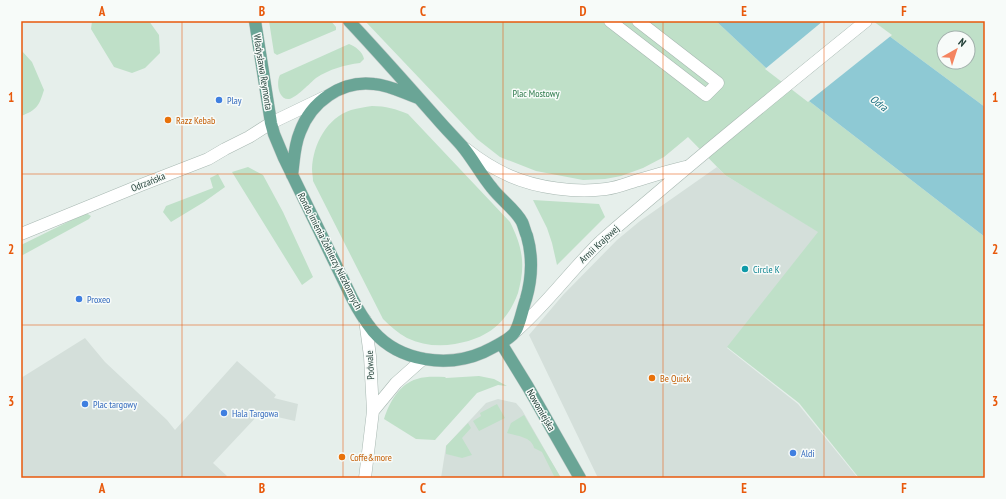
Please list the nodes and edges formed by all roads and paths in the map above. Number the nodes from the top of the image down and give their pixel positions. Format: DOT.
graph roads {
  1 [pos="255,21"];
  2 [pos="349,21"];
  3 [pos="610,21"];
  4 [pos="638,21"];
  5 [pos="866,21"];
  6 [pos="328,96"];
  7 [pos="420,98"];
  8 [pos="271,123"];
  9 [pos="463,147"];
  10 [pos="690,165"];
  11 [pos="292,174"];
  12 [pos="21,234"];
  13 [pos="365,320"];
  14 [pos="516,332"];
  15 [pos="501,343"];
  16 [pos="423,359"];
  17 [pos="373,411"];
  18 [pos="364,478"];
  19 [pos="580,478"];
  1 -- 8 [label="main road, Władysława Reymonta"];
  2 -- 7 [label="main road"];
  3 -- 4 [label="street"];
  5 -- 10 [label="street, Armii Krajowej"];
  6 -- 7 [label="main road"];
  6 -- 8 [label="street"];
  6 -- 11 [label="main road"];
  7 -- 9 [label="main road"];
  8 -- 11 [label="main road"];
  8 -- 12 [label="street, Odrzańska"];
  9 -- 10 [label="street, Armii Krajowej"];
  9 -- 14 [label="main road"];
  10 -- 14 [label="street, Armii Krajowej"];
  11 -- 13 [label="main road, Rondo imienia Żołnierzy Niezłomnych"];
  13 -- 16 [label="main road, Rondo imienia Żołnierzy Niezłomnych"];
  13 -- 17 [label="street, Podwale"];
  14 -- 15 [label="main road, Rondo imienia Żołnierzy Niezłomnych"];
  15 -- 16 [label="main road, Rondo imienia Żołnierzy Niezłomnych"];
  15 -- 19 [label="main road, Nowomiejska"];
  16 -- 17 [label="street"];
  17 -- 18 [label="street, Podwale"];
}
